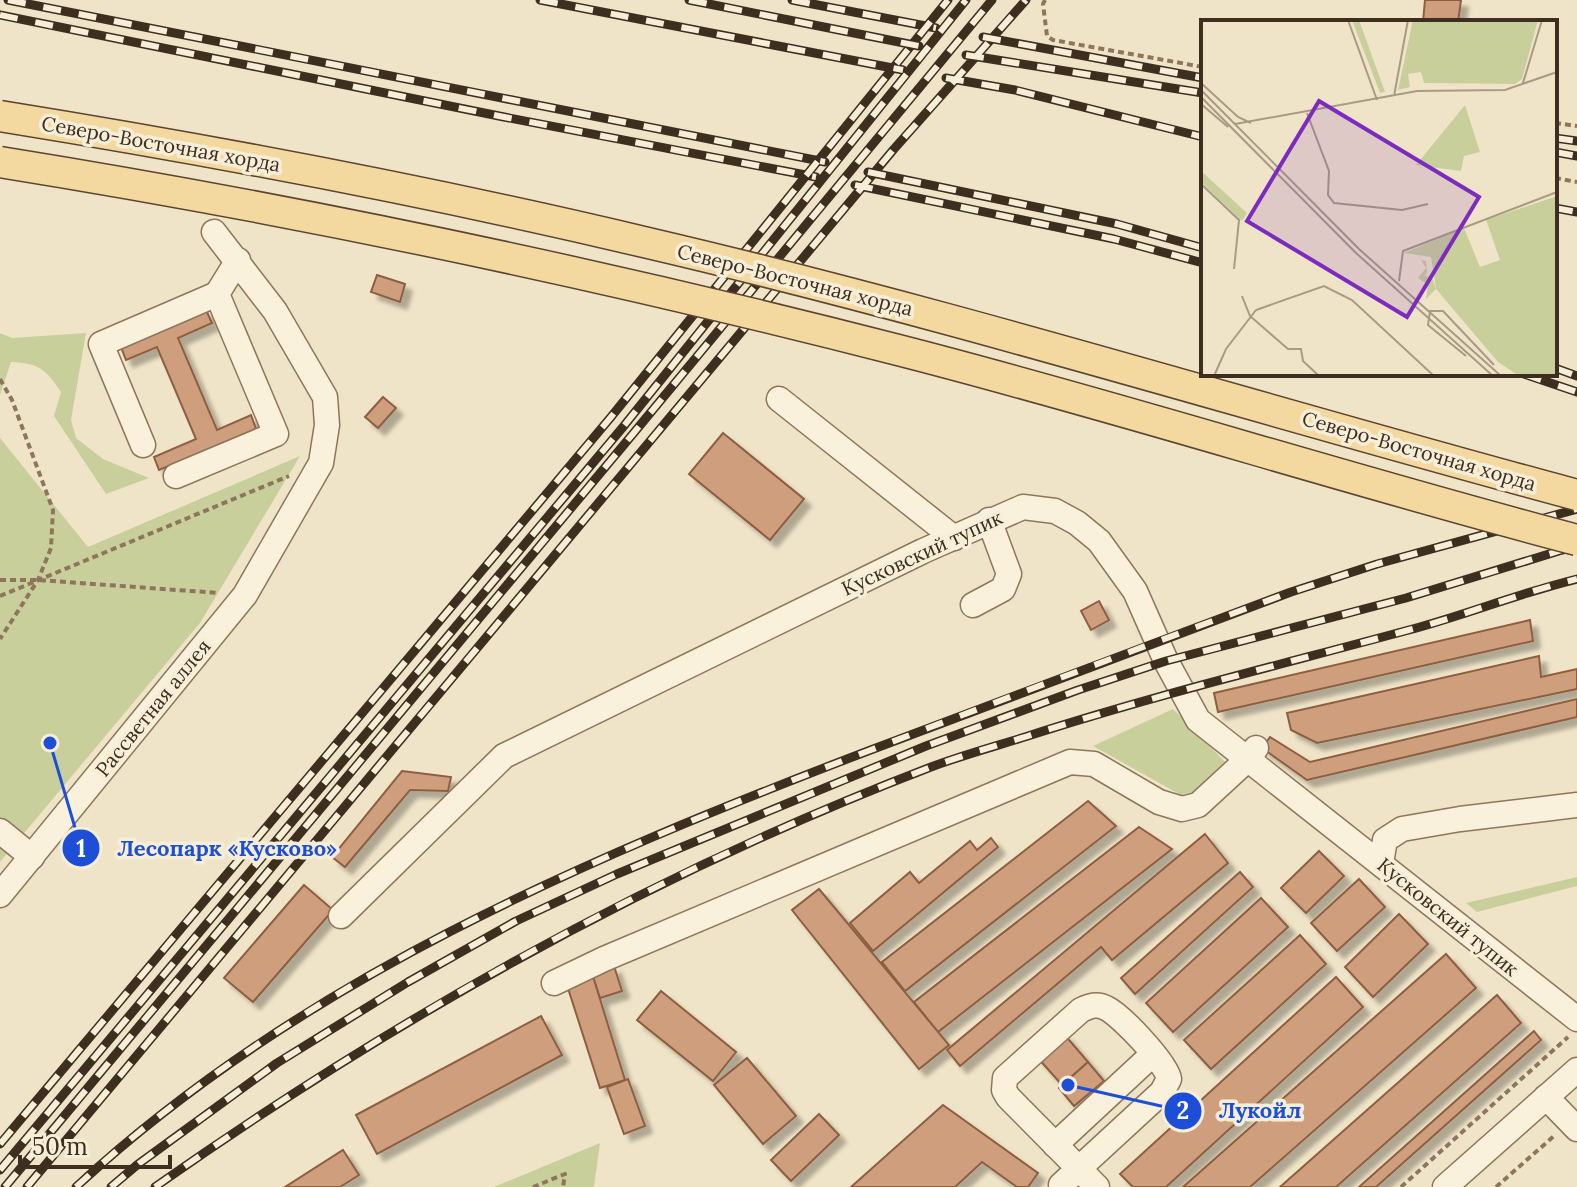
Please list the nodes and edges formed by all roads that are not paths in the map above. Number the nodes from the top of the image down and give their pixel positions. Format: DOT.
graph roads {
  1 [pos="0,116"];
  2 [pos="0,162"];
  3 [pos="214,232"];
  4 [pos="238,260"];
  5 [pos="217,294"];
  6 [pos="779,399"];
  7 [pos="143,445"];
  8 [pos="176,476"];
  9 [pos="1577,495"];
  10 [pos="989,520"];
  11 [pos="954,538"];
  12 [pos="1577,540"];
  13 [pos="973,605"];
  14 [pos="1252,753"];
  15 [pos="1577,805"];
  16 [pos="0,831"];
  17 [pos="32,857"];
  18 [pos="1381,863"];
  19 [pos="0,895"];
  20 [pos="341,916"];
  21 [pos="554,983"];
  22 [pos="1574,1027"];
  23 [pos="1153,1054"];
  24 [pos="1577,1070"];
  25 [pos="1546,1097"];
  26 [pos="1574,1125"];
  27 [pos="1062,1166"];
  28 [pos="1097,1187"];
  29 [pos="1445,1187"];
  1 -- 9 [label="main road, Северо-Восточная хорда, bridge"];
  2 -- 12 [label="main road, bridge"];
  3 -- 4 [label="street"];
  4 -- 5 [label="street"];
  4 -- 17 [label="street, Рассветная аллея"];
  5 -- 7 [label="street"];
  5 -- 8 [label="street"];
  6 -- 11 [label="street"];
  10 -- 11 [label="street, Кусковский тупик"];
  10 -- 13 [label="street"];
  10 -- 14 [label="street, Кусковский тупик"];
  11 -- 20 [label="street, Кусковский тупик"];
  14 -- 18 [label="street, Кусковский тупик"];
  14 -- 21 [label="street"];
  15 -- 18 [label="street"];
  16 -- 17 [label="street"];
  17 -- 19 [label="street, Рассветная аллея"];
  18 -- 22 [label="street, Кусковский тупик"];
  23 -- 27 [label="street"];
  23 -- 27 [label="street"];
  23 -- 27 [label="street"];
  24 -- 25 [label="street"];
  25 -- 26 [label="street"];
  25 -- 29 [label="street"];
  27 -- 28 [label="street"];
}
